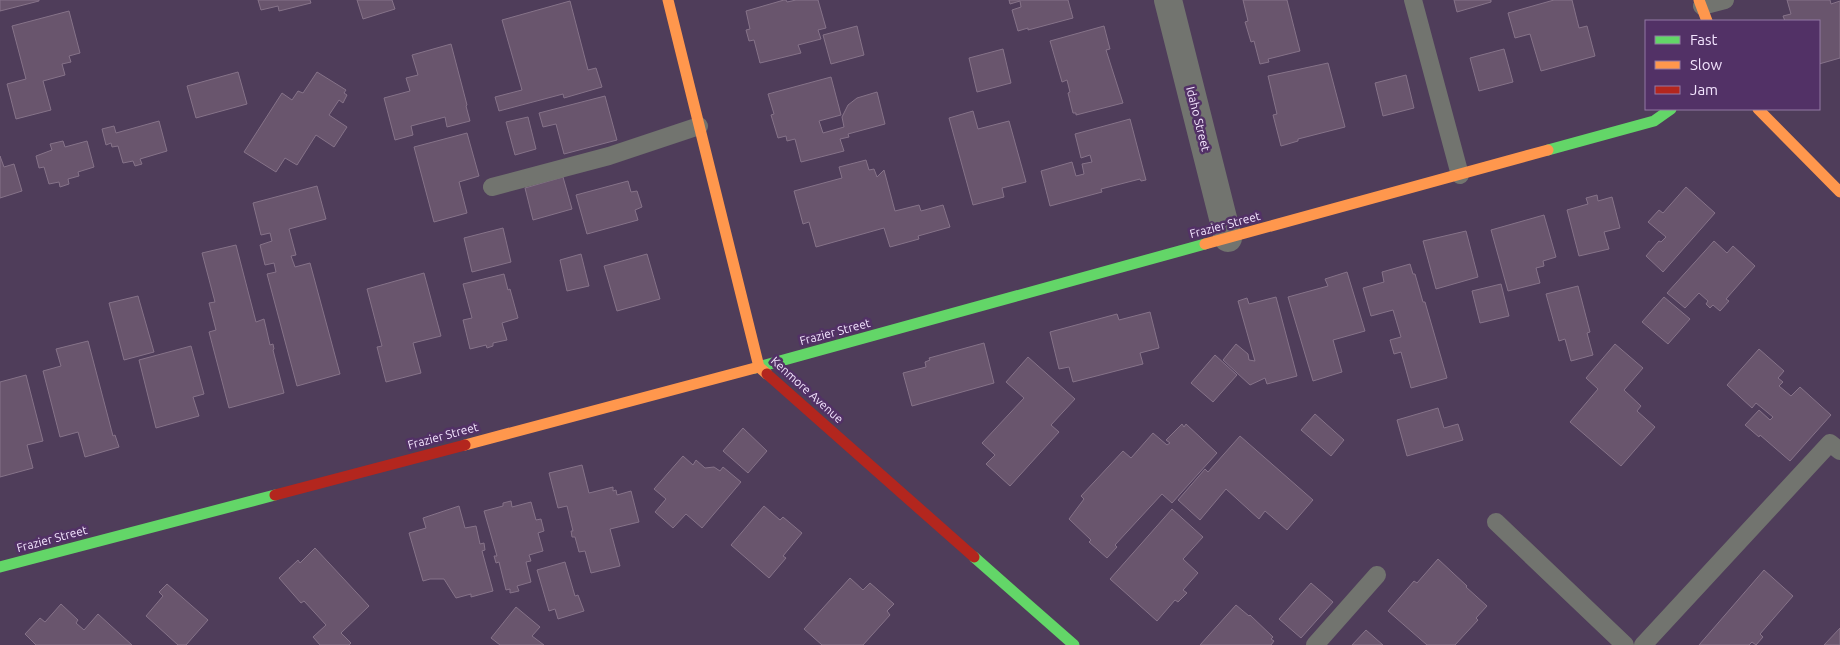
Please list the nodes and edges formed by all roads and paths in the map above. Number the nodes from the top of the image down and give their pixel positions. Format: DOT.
graph roads {
  1 [pos="668,0"];
  2 [pos="1168,0"];
  3 [pos="1413,0"];
  4 [pos="1725,0"];
  5 [pos="1702,9"];
  6 [pos="1670,110"];
  7 [pos="1759,110"];
  8 [pos="699,126"];
  9 [pos="1460,175"];
  10 [pos="492,186"];
  11 [pos="1840,192"];
  12 [pos="1228,238"];
  13 [pos="759,367"];
  14 [pos="1840,452"];
  15 [pos="1496,522"];
  16 [pos="0,567"];
  17 [pos="1377,575"];
  18 [pos="1074,645"];
  19 [pos="1315,645"];
  20 [pos="1625,645"];
  21 [pos="1643,645"];
  1 -- 8 [label="street, Kenmore Avenue"];
  2 -- 12 [label="street, Idaho Street"];
  3 -- 9 [label="lane"];
  4 -- 5 [label="lane"];
  6 -- 9 [label="street, Frazier Street"];
  7 -- 11 [label="street"];
  8 -- 10 [label="lane"];
  8 -- 13 [label="street, Kenmore Avenue"];
  9 -- 12 [label="street, Frazier Street"];
  12 -- 13 [label="street, Frazier Street"];
  13 -- 16 [label="street, Frazier Street"];
  13 -- 18 [label="street, Kenmore Avenue"];
  14 -- 21 [label="lane"];
  15 -- 20 [label="lane"];
  17 -- 19 [label="lane"];
}
